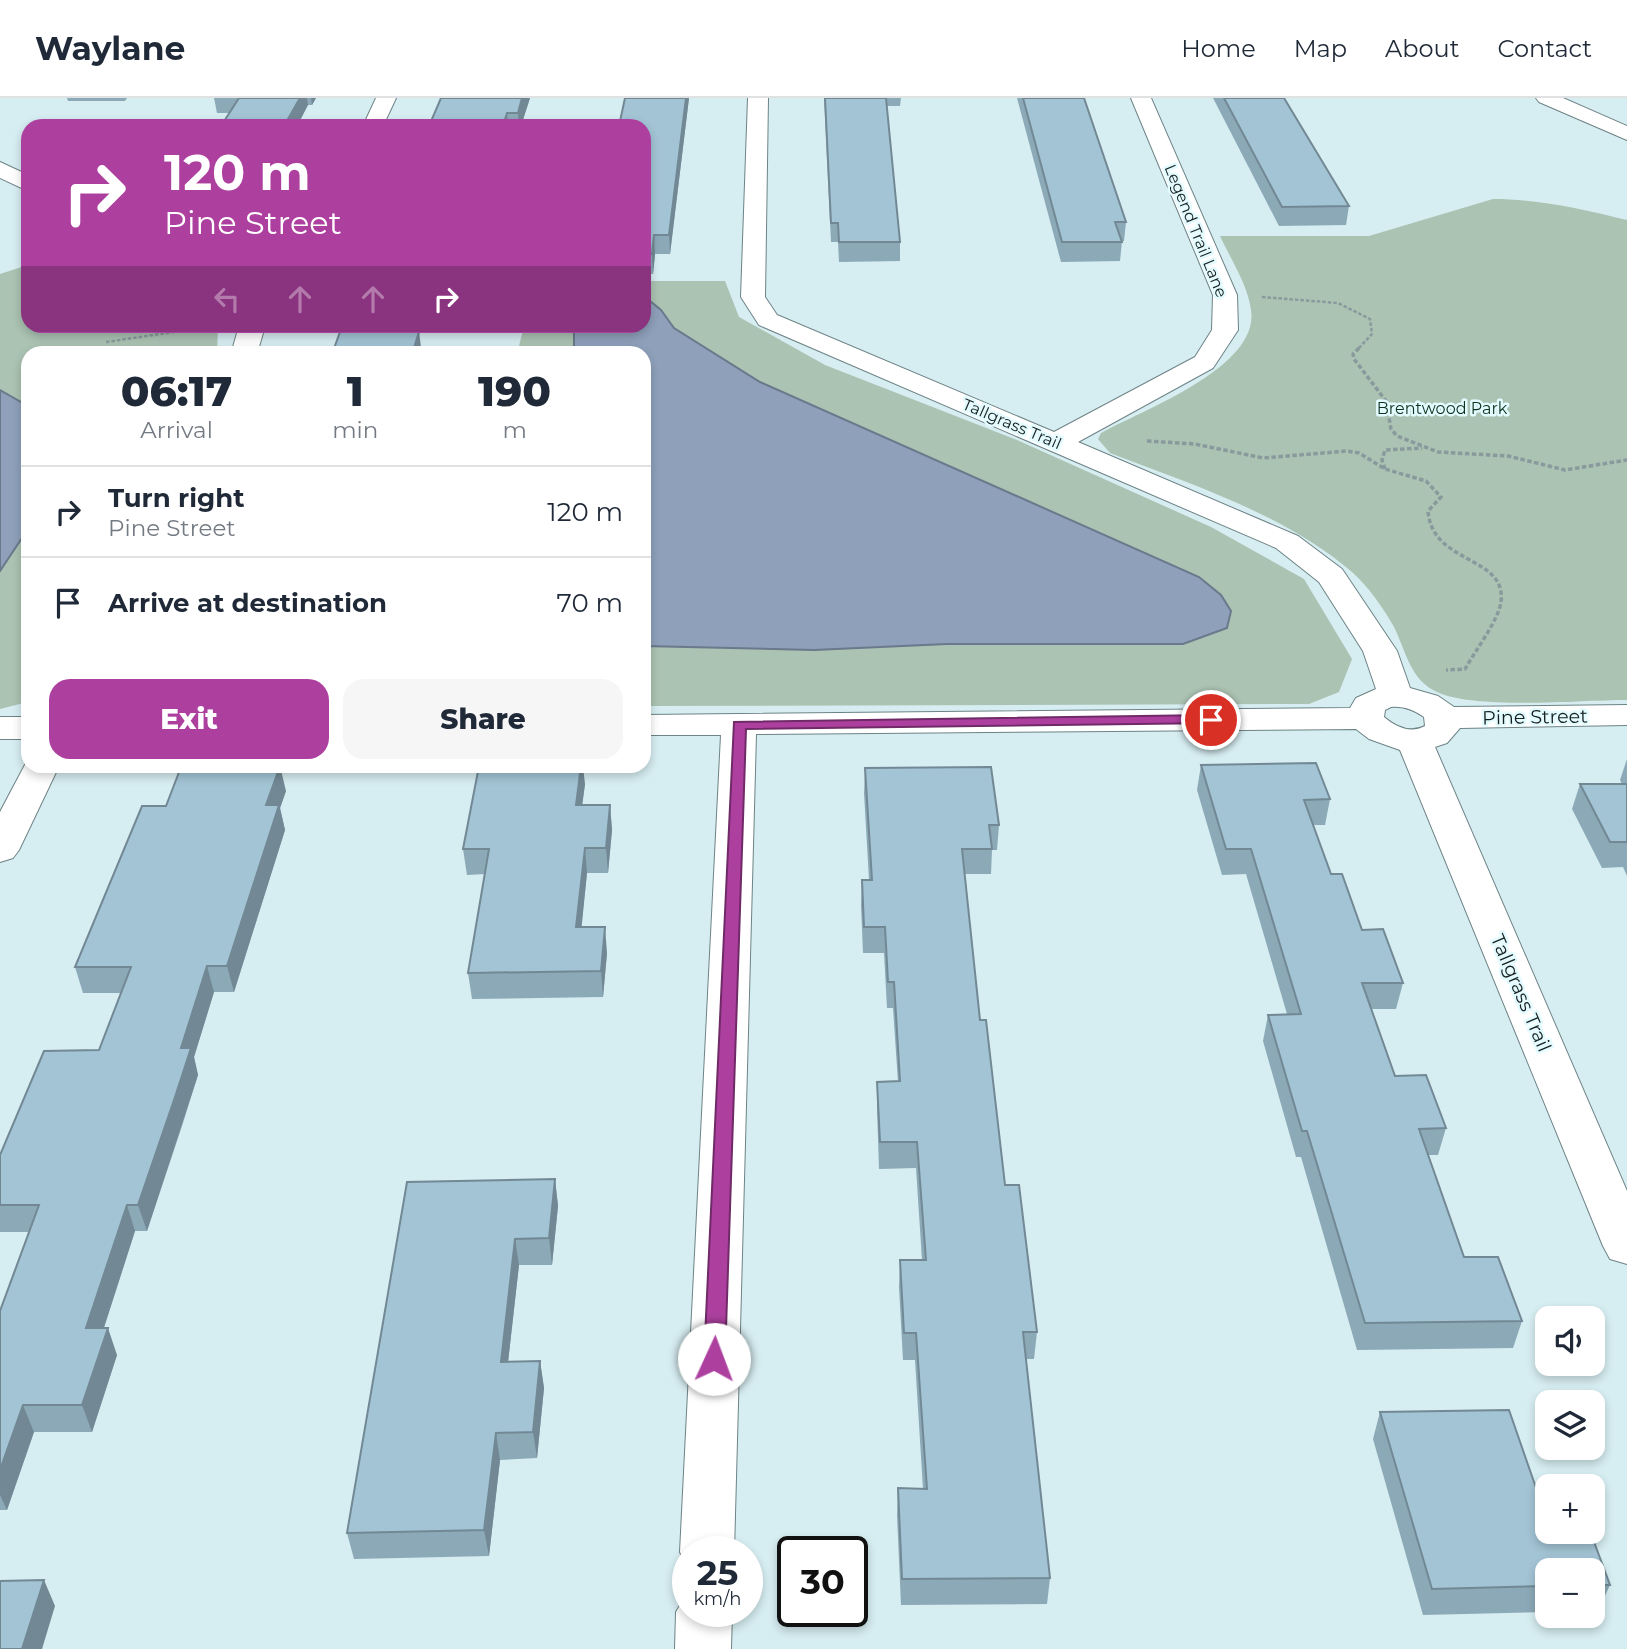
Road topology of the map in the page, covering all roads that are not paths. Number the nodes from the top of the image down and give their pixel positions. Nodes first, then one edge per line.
1 (386, 98) edge
2 (758, 98) edge
3 (1141, 98) edge
4 (1546, 98) edge
5 (376, 119) edge
6 (1627, 134) edge
7 (0, 169) edge
8 (21, 180) edge
9 (1055, 443) junction
10 (1396, 696) junction
11 (1627, 715) edge
12 (1366, 718) junction
13 (651, 725) edge
14 (739, 725) junction
15 (0, 727) edge
16 (21, 727) edge
17 (1428, 729) junction
18 (38, 773) edge
19 (0, 850) edge
20 (1627, 1246) edge
21 (708, 1536) edge
22 (704, 1627) edge
23 (703, 1649) edge

1 - 5 street
2 - 9 street, Tallgrass Trail
3 - 9 street, Legend Trail Lane
4 - 6 street
7 - 8 street
9 - 10 street, Tallgrass Trail
10 - 12 street
10 - 17 street
11 - 17 street, Pine Street
12 - 14 street
12 - 17 street, Pine Street
13 - 14 street
14 - 21 street
15 - 16 street
17 - 20 street, Tallgrass Trail
18 - 19 street
22 - 23 street

